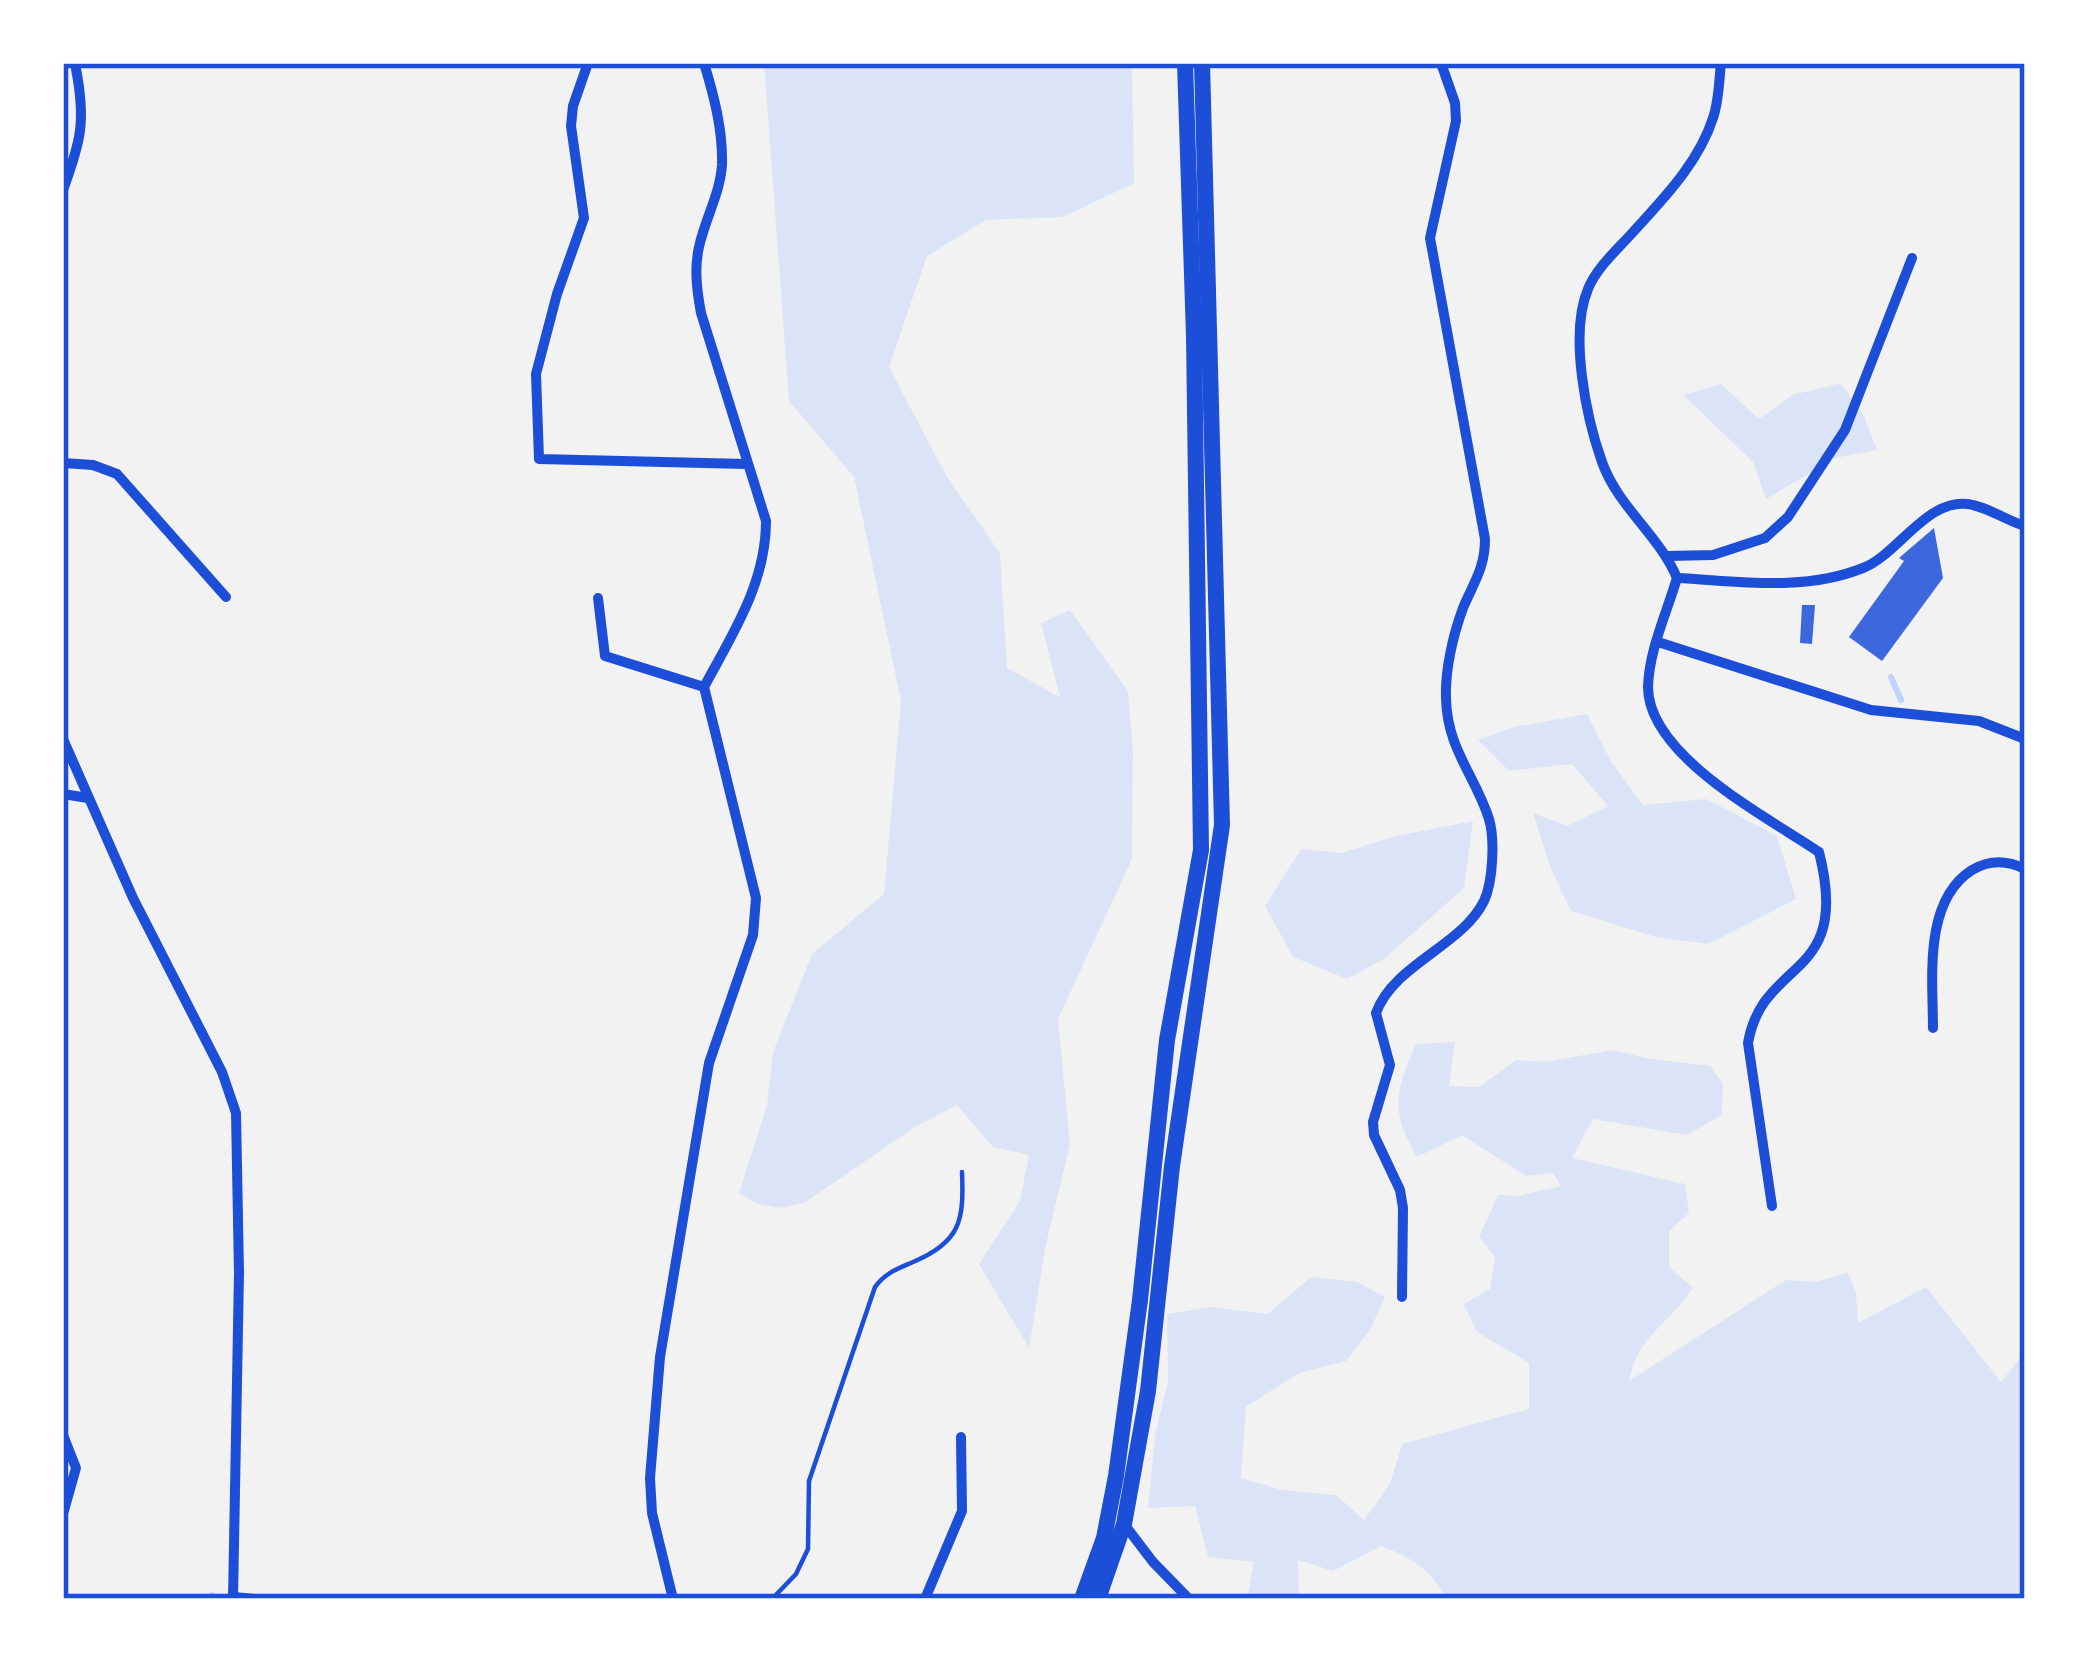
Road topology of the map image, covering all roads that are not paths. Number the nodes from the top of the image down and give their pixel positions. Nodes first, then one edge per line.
1 (588, 63) edge
2 (704, 63) edge
3 (1185, 63) edge
4 (1202, 63) edge
5 (1441, 63) edge
6 (1721, 63) edge
7 (76, 69) dead end
8 (63, 190) edge
9 (1912, 258) dead end
10 (63, 463) edge
11 (746, 464) junction
12 (2025, 526) edge
13 (1668, 556) junction
14 (1677, 578) junction
15 (226, 597) dead end
16 (598, 598) dead end
17 (1658, 642) junction
18 (704, 687) junction
19 (63, 739) edge
20 (2025, 739) edge
21 (63, 794) edge
22 (88, 798) junction
23 (2025, 869) edge
24 (1933, 1028) dead end
25 (962, 1172) dead end
26 (1772, 1206) dead end
27 (1402, 1297) dead end
28 (63, 1435) edge
29 (961, 1437) dead end
30 (63, 1514) edge
31 (1124, 1524) junction
32 (233, 1598) edge
33 (256, 1599) edge
34 (673, 1599) edge
35 (772, 1599) edge
36 (925, 1599) edge
37 (1082, 1599) edge
38 (1098, 1599) edge
39 (1189, 1599) edge

1 - 11 street
2 - 11 street
3 - 37 main road
4 - 31 main road
5 - 27 street
6 - 13 street
7 - 8 street
9 - 13 street
10 - 15 street
11 - 18 street
12 - 14 street
13 - 14 street
14 - 17 street
16 - 18 street
17 - 20 street
17 - 26 street
18 - 34 street
19 - 22 street
21 - 22 street
22 - 32 street
23 - 24 street
25 - 35 lane
28 - 30 street
29 - 36 street
31 - 38 main road
31 - 39 street
32 - 33 street

